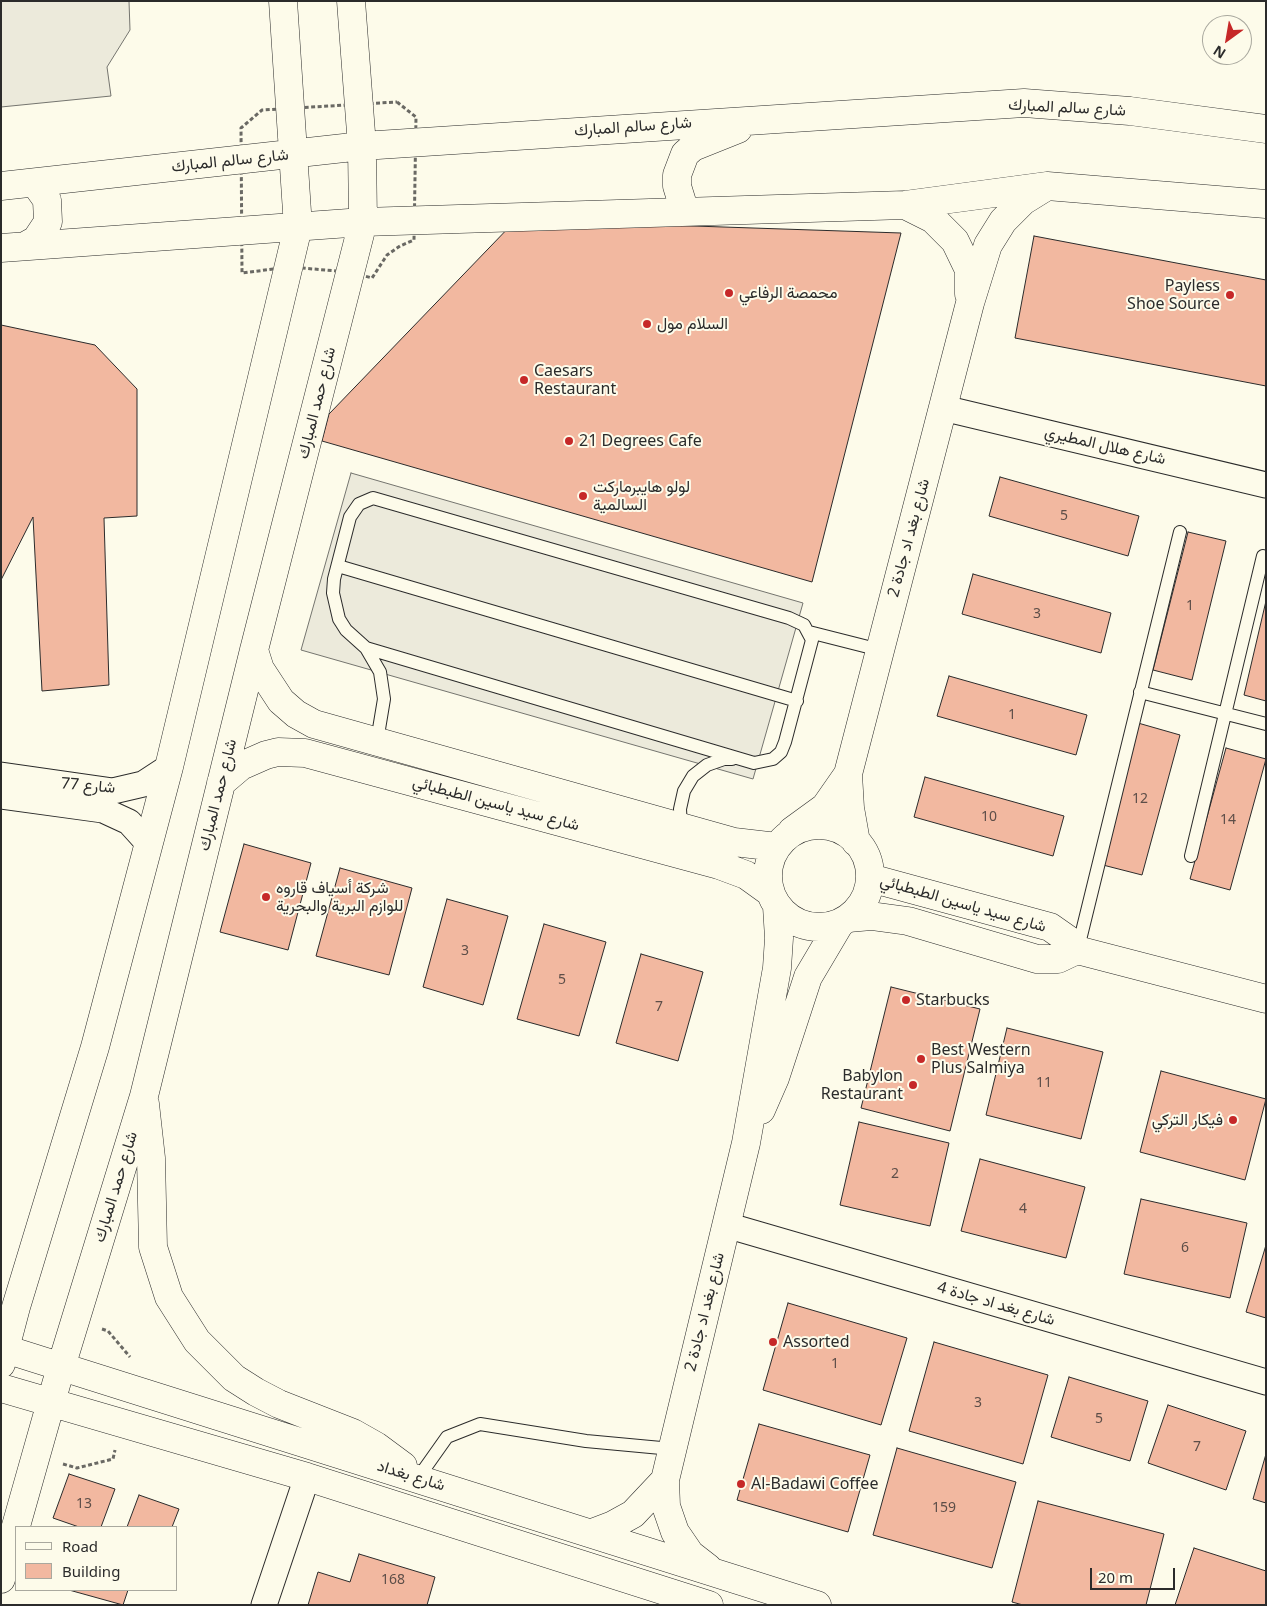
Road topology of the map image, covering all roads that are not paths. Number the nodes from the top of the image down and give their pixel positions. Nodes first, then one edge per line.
1 (283, 1) edge
2 (351, 1) edge
3 (770, 118) junction
4 (1266, 129) edge
5 (362, 146) junction
6 (294, 154) junction
7 (35, 182) junction
8 (1, 186) edge
9 (1048, 186) junction
10 (1266, 204) edge
11 (905, 205) junction
12 (684, 212) junction
13 (363, 222) junction
14 (298, 228) junction
15 (14, 246) edge
16 (970, 303) junction
17 (943, 408) junction
18 (1266, 485) edge
19 (1180, 532) dead end
20 (1263, 556) dead end
21 (338, 566) junction
22 (809, 632) junction
23 (366, 648) junction
24 (254, 650) junction
25 (880, 650) junction
26 (1140, 692) junction
27 (797, 701) junction
28 (1225, 713) junction
29 (1266, 724) edge
30 (377, 741) junction
31 (742, 760) junction
32 (169, 767) junction
33 (369, 770) junction
34 (848, 774) junction
35 (1, 775) edge
36 (221, 783) junction
37 (1, 796) edge
38 (681, 827) junction
39 (785, 839) junction
40 (856, 842) junction
41 (148, 843) junction
42 (1191, 856) dead end
43 (870, 878) junction
44 (774, 899) junction
45 (844, 921) junction
46 (1077, 950) junction
47 (1266, 999) edge
48 (144, 1096) junction
49 (746, 1143) junction
50 (726, 1225) junction
51 (3, 1356) edge
52 (61, 1367) junction
53 (1266, 1382) edge
54 (1, 1388) edge
55 (51, 1402) junction
56 (672, 1448) junction
57 (307, 1477) junction
58 (418, 1478) junction
59 (665, 1480) junction
60 (16, 1526) edge
61 (15, 1529) edge
62 (592, 1533) junction
63 (711, 1570) junction
64 (1, 1578) edge
65 (264, 1605) edge
66 (709, 1605) edge
67 (817, 1605) edge

1 - 6 street
2 - 5 street, شارع حمد المبارك
3 - 4 street, شارع سالم المبارك
3 - 5 street, شارع سالم المبارك
3 - 12 street
5 - 6 street, شارع سالم المبارك
5 - 13 street, شارع حمد المبارك
6 - 7 street, شارع سالم المبارك
6 - 14 street
7 - 8 street, شارع سالم المبارك
7 - 15 street
9 - 10 street
9 - 11 street
9 - 16 street, شارع بغد اد جادة 2
11 - 12 street
11 - 16 street, شارع بغد اد جادة 2
12 - 13 street
13 - 14 street
13 - 24 street, شارع حمد المبارك
14 - 15 street
14 - 32 street
16 - 17 street, شارع بغد اد جادة 2
17 - 18 street, شارع هلال المطيري
17 - 25 street, شارع بغد اد جادة 2
19 - 26 lane
20 - 28 lane
21 - 22 lane
21 - 23 lane
21 - 27 lane
22 - 25 lane
22 - 27 lane
23 - 30 lane
23 - 31 lane
24 - 30 street, شارع سيد ياسين الطبطبائي
24 - 36 street, شارع حمد المبارك
25 - 34 street, شارع بغد اد جادة 2
26 - 28 lane
26 - 46 lane
27 - 31 lane
28 - 29 lane
28 - 42 lane
30 - 33 street
30 - 38 street, شارع سيد ياسين الطبطبائي
31 - 38 lane
32 - 35 street, شارع 77
32 - 41 street
33 - 36 street, شارع سيد ياسين الطبطبائي
33 - 44 street, شارع سيد ياسين الطبطبائي
34 - 39 street, شارع بغد اد جادة 2
34 - 40 street, شارع بغد اد جادة 2
36 - 48 street, شارع حمد المبارك
37 - 41 street, شارع 77
38 - 39 street, شارع سيد ياسين الطبطبائي
39 - 40 street
39 - 44 street
40 - 43 street
41 - 51 street
43 - 45 street
43 - 46 street, شارع سيد ياسين الطبطبائي
44 - 45 street
44 - 49 street, شارع بغد اد جادة 2
45 - 46 street, شارع سيد ياسين الطبطبائي
45 - 49 street, شارع بغد اد جادة 2
46 - 47 street, شارع سيد ياسين الطبطبائي
48 - 52 street, شارع حمد المبارك
48 - 58 street
49 - 50 street, شارع بغد اد جادة 2
50 - 53 street, شارع بغد اد جادة 4
50 - 56 street, شارع بغد اد جادة 2
51 - 52 street, شارع بغداد
52 - 55 street, شارع حمد المبارك
52 - 58 street, شارع بغداد
54 - 55 street, شارع بغداد
55 - 57 street, شارع بغداد
55 - 60 street, شارع حمد المبارك
56 - 58 lane
56 - 59 street, شارع بغد اد جادة 2
57 - 65 street
57 - 66 street, شارع بغداد
58 - 62 street, شارع بغداد
59 - 62 street
59 - 63 street, شارع بغد اد جادة 2
61 - 64 street, شارع حمد المبارك
62 - 63 street, شارع بغداد
63 - 67 street, شارع بغداد

